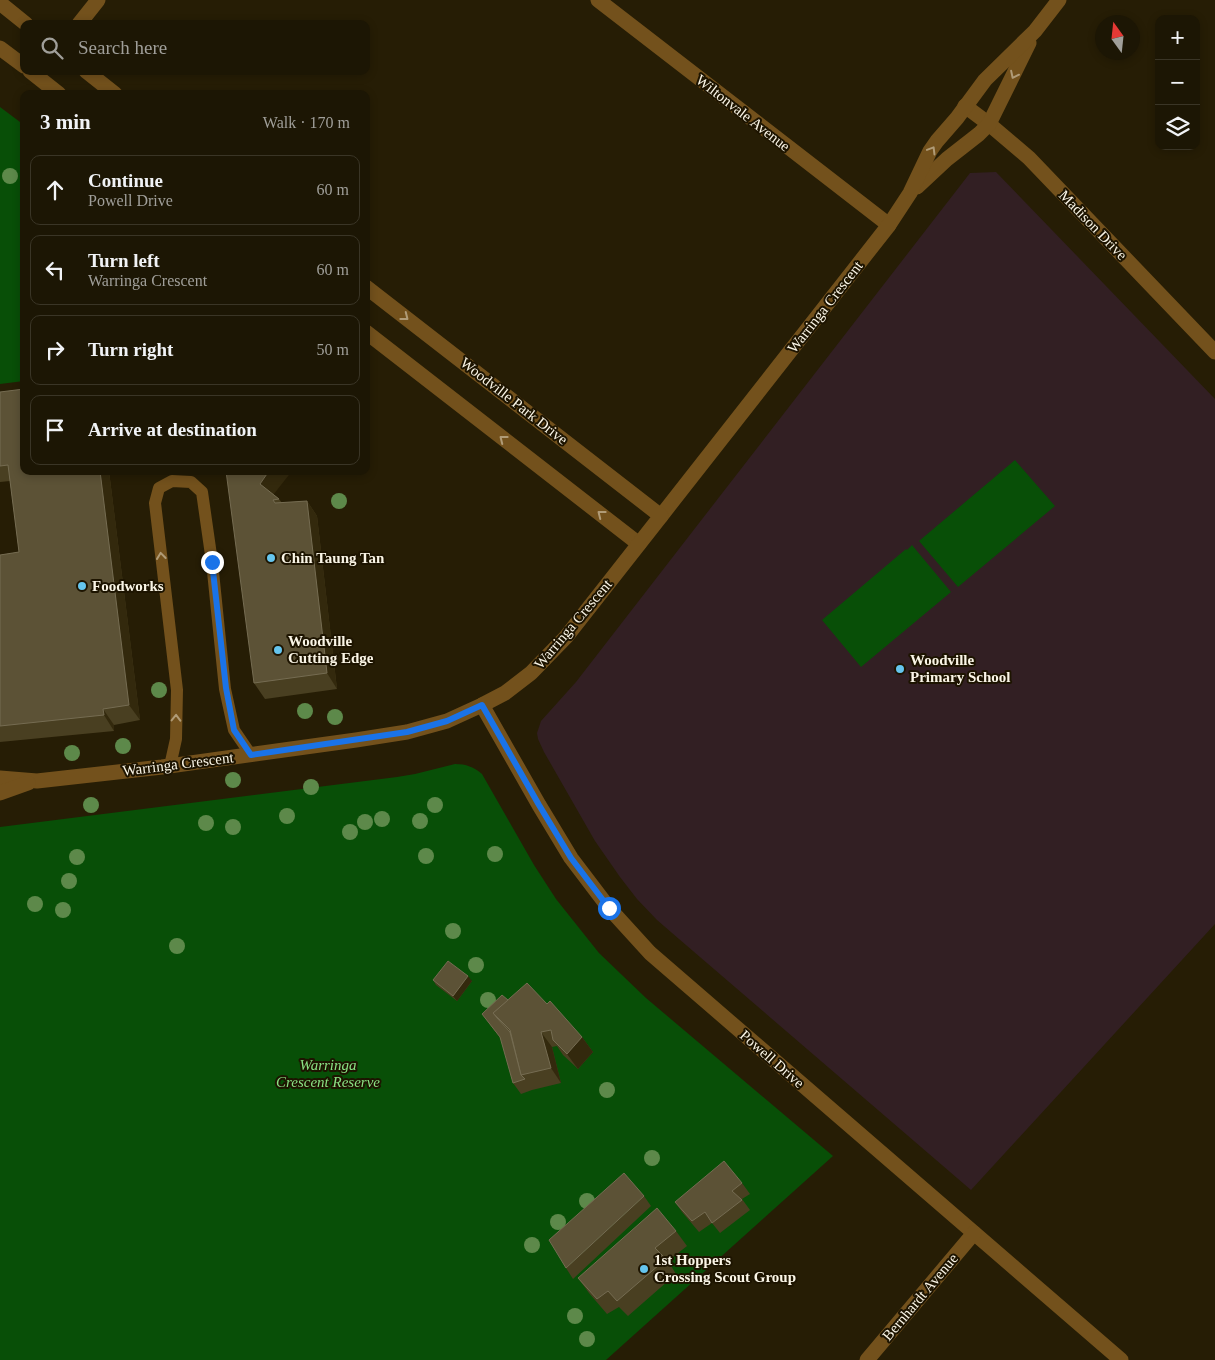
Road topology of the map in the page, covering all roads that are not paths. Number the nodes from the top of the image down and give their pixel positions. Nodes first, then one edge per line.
1 (98, 0) edge
2 (598, 0) edge
3 (1059, 0) edge
4 (0, 3) edge
5 (21, 20) edge
6 (82, 20) edge
7 (1035, 31) junction
8 (0, 48) edge
9 (20, 63) edge
10 (39, 75) edge
11 (91, 75) edge
12 (55, 90) edge
13 (110, 90) edge
14 (965, 106) junction
15 (989, 124) junction
16 (910, 193) junction
17 (889, 225) junction
18 (370, 290) edge
19 (370, 335) edge
20 (1215, 352) edge
21 (661, 516) junction
22 (639, 544) junction
23 (482, 705) junction
24 (251, 755) junction
25 (170, 766) junction
26 (0, 778) edge
27 (37, 781) junction
28 (0, 793) edge
29 (974, 1234) junction
30 (867, 1360) edge
31 (1122, 1360) edge

1 - 6 street
2 - 17 street, Wiltonvale Avenue
3 - 7 street, Warringa Crescent
4 - 5 street
7 - 14 street, Warringa Crescent
7 -> 15 street, Warringa Crescent
8 - 9 street
10 - 12 street
11 - 13 street
14 - 15 street, Madison Drive
16 -> 14 street, Warringa Crescent
15 - 16 street, Warringa Crescent
15 - 20 street, Madison Drive
16 - 17 street, Warringa Crescent
17 - 21 street, Warringa Crescent
18 -> 21 street, Woodville Park Drive
22 -> 19 street
21 - 22 street, Warringa Crescent
22 - 23 street, Warringa Crescent
23 - 24 street, Warringa Crescent
23 - 29 street, Powell Drive
24 - 25 street, Warringa Crescent
25 -> 24 lane
25 - 27 street, Warringa Crescent
26 - 27 street, Warringa Crescent
27 - 28 street, Warringa Crescent
29 - 30 street, Bernhardt Avenue
29 - 31 street, Powell Drive

